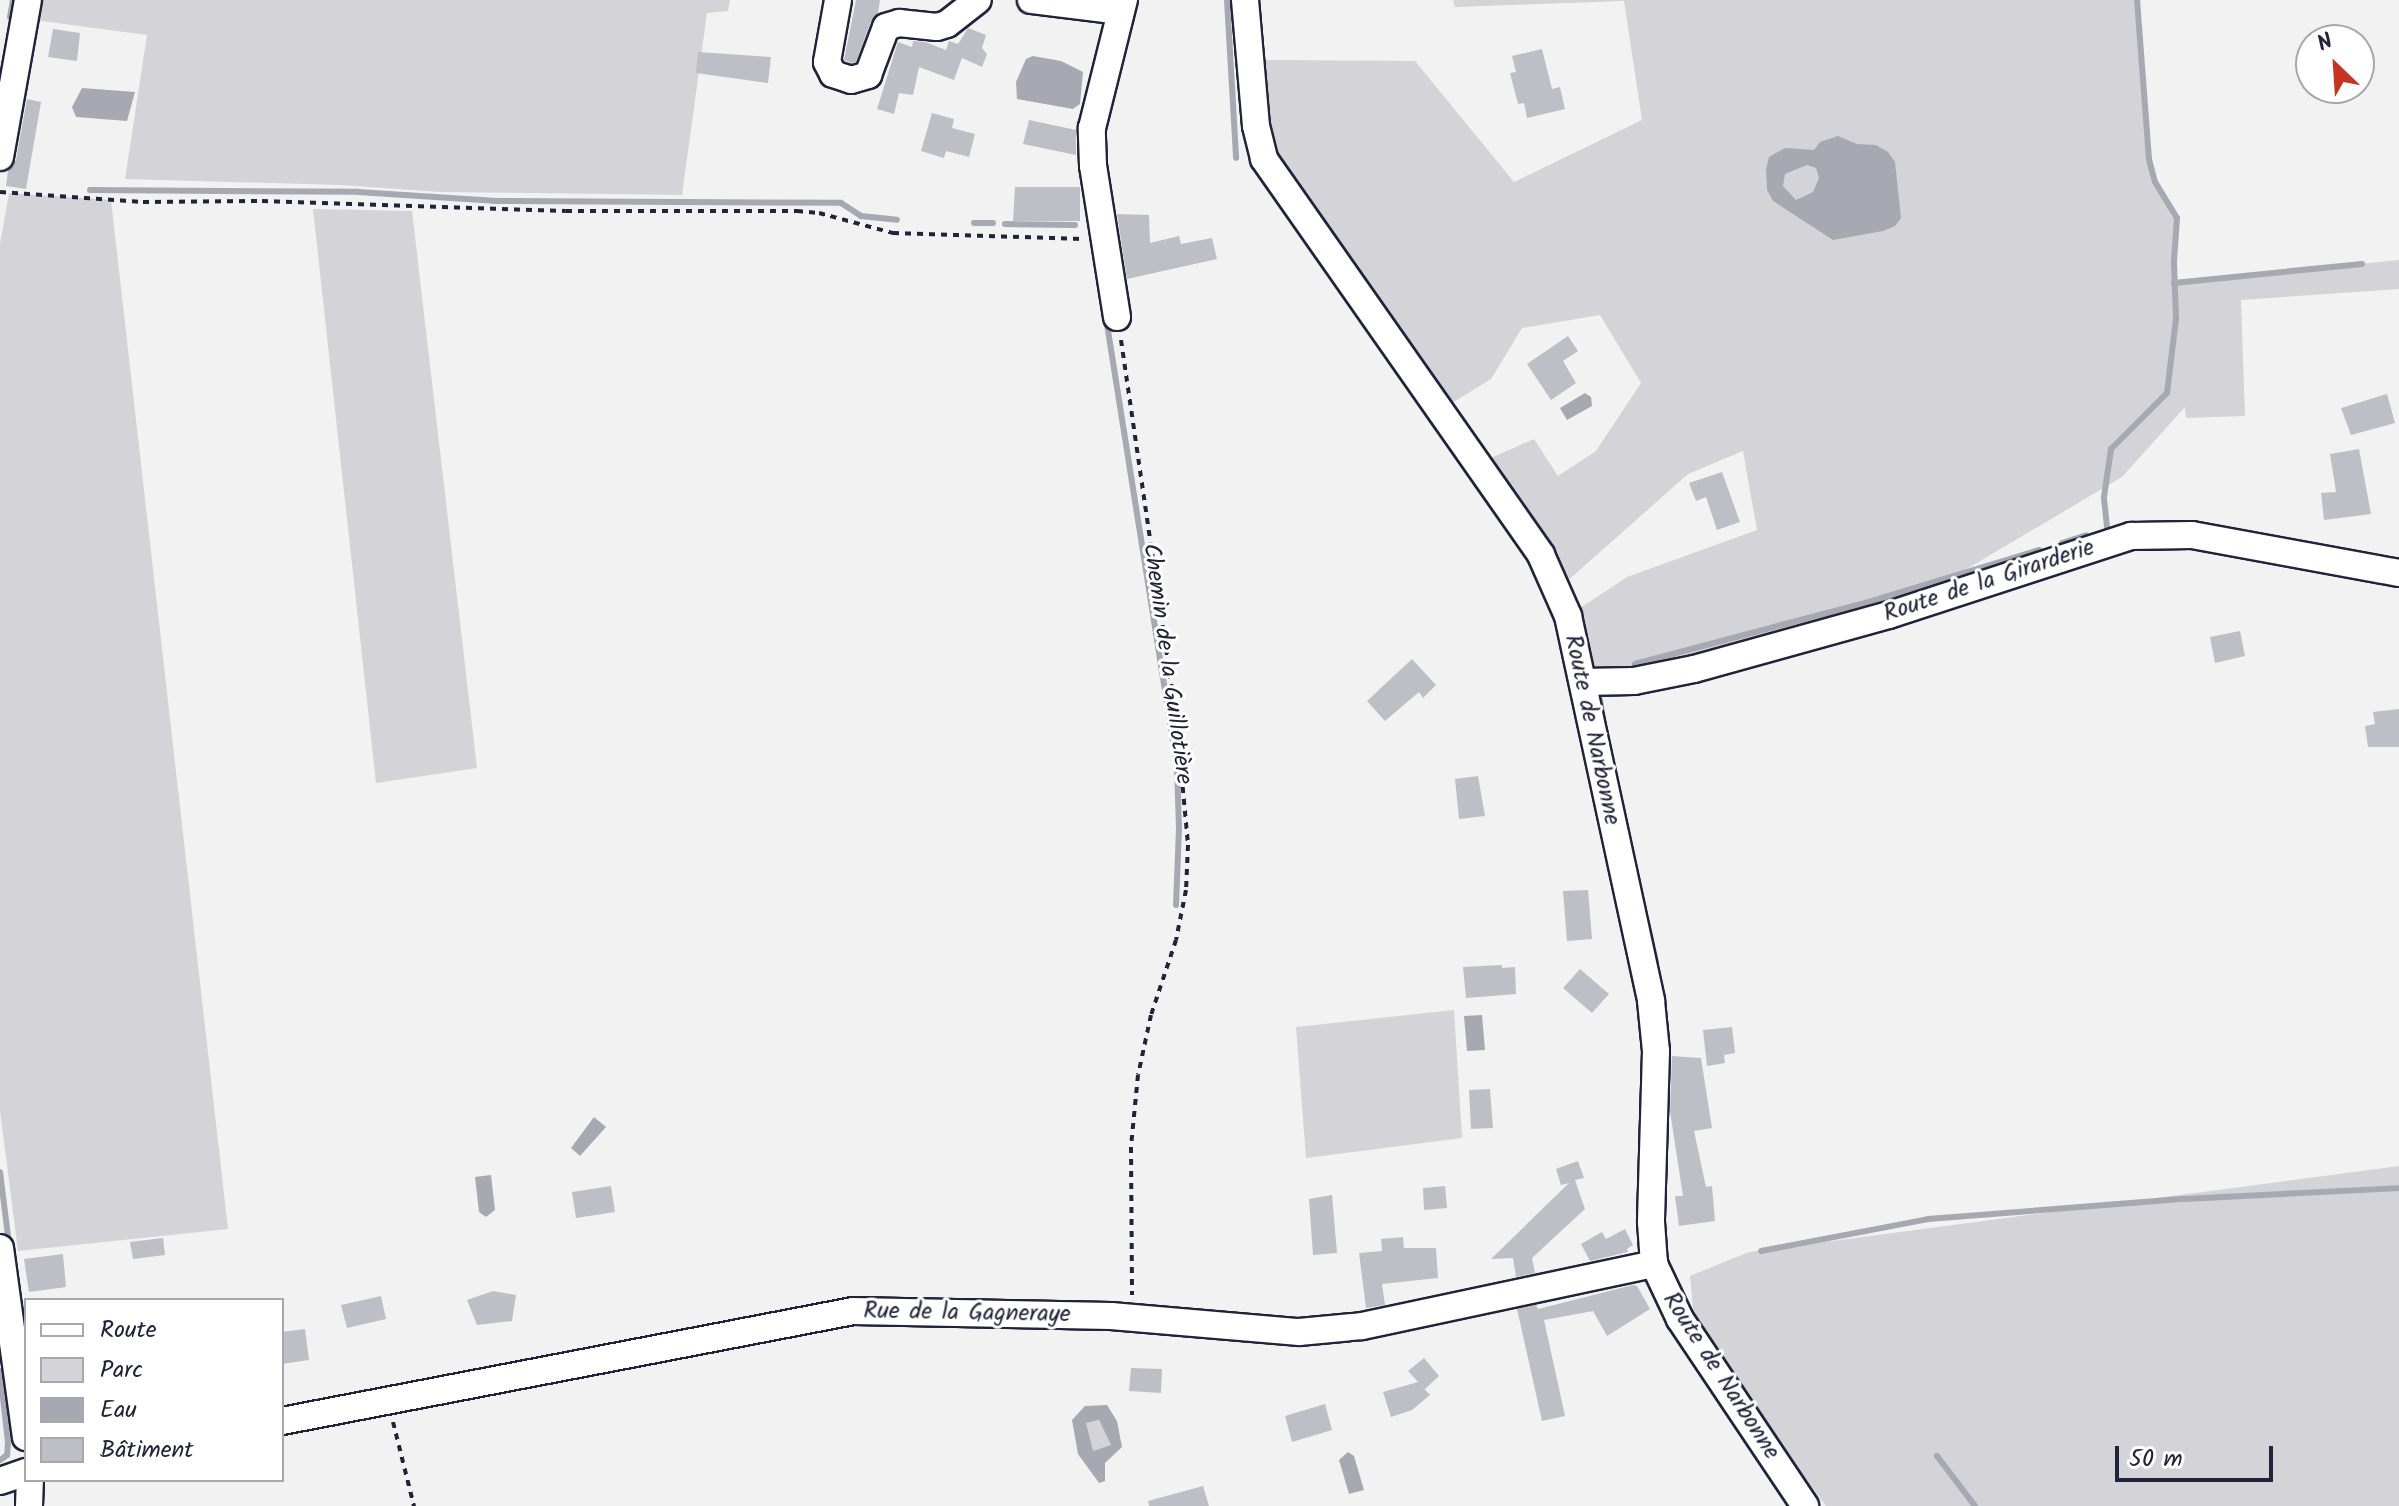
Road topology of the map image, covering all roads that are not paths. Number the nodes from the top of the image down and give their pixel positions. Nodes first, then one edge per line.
1 (28, 0) edge
2 (838, 0) edge
3 (978, 0) edge
4 (1031, 0) edge
5 (1245, 0) edge
6 (1122, 5) edge
7 (0, 157) edge
8 (1117, 317) road end
9 (2399, 573) edge
10 (1583, 682) junction
11 (0, 1248) edge
12 (1654, 1264) junction
13 (284, 1421) edge
14 (24, 1422) edge
15 (24, 1473) edge
16 (0, 1481) edge
17 (30, 1482) edge
18 (29, 1506) edge
19 (1805, 1506) edge

1 - 7 street
2 - 3 street
4 - 6 street
5 - 10 street, Route de Narbonne
6 - 8 street
9 - 10 street, Route de la Girarderie
10 - 12 street, Route de Narbonne
11 - 14 street
12 - 13 street, Rue de la Gagneraye
12 - 19 street, Route de Narbonne
15 - 16 street
17 - 18 street

